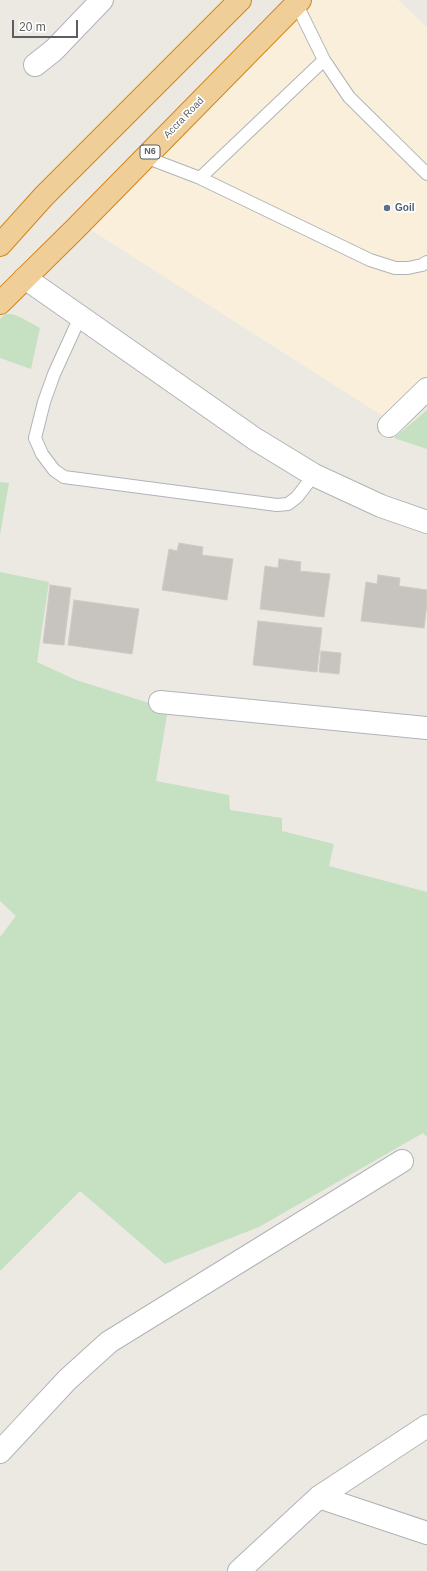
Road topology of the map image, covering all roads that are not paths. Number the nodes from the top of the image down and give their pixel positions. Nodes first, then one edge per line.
1 (102, 0) edge
2 (240, 0) edge
3 (298, 2) edge
4 (324, 60) junction
5 (34, 65) dead end
6 (145, 157) junction
7 (427, 174) edge
8 (200, 178) junction
9 (0, 244) edge
10 (427, 262) edge
11 (25, 278) junction
12 (0, 303) edge
13 (80, 317) junction
14 (427, 389) edge
15 (389, 426) dead end
16 (314, 475) junction
17 (427, 522) edge
18 (160, 702) dead end
19 (427, 728) edge
20 (402, 1161) dead end
21 (427, 1426) edge
22 (0, 1452) edge
23 (318, 1497) junction
24 (427, 1533) edge
25 (239, 1571) edge

1 - 5 street
2 - 9 highway
3 - 4 lane
3 - 6 highway, Accra Road / N6
4 - 7 lane
4 - 8 lane
6 - 8 lane
6 - 11 highway, Accra Road / N6
8 - 10 lane
11 - 12 highway, Accra Road / N6
11 - 13 street
13 - 16 street
13 - 16 lane
14 - 15 street
16 - 17 street
18 - 19 street
20 - 22 street
21 - 23 street
23 - 24 street
23 - 25 street

